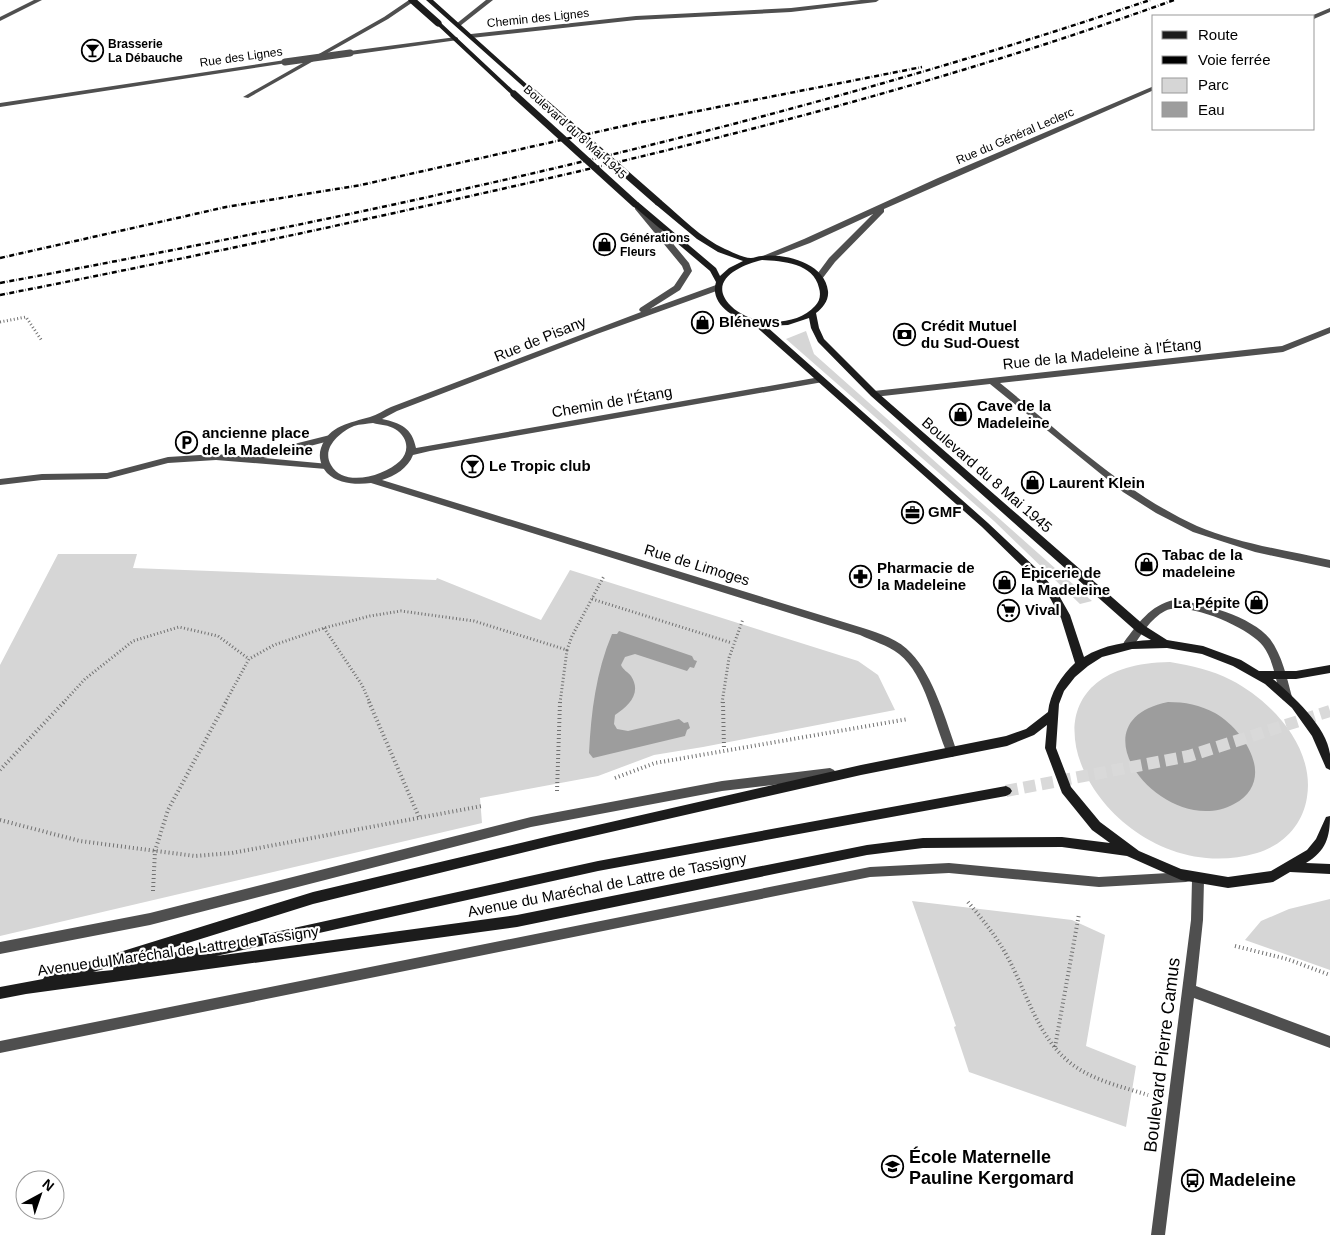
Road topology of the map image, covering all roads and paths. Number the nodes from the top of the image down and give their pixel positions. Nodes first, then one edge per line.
1 (39, 0) edge
2 (412, 0) edge
3 (430, 0) edge
4 (490, 0) edge
5 (876, 0) edge
6 (1330, 10) edge
7 (1315, 17) edge
8 (0, 19) edge
9 (458, 25) junction
10 (471, 36) junction
11 (456, 39) junction
12 (1152, 89) edge
13 (246, 97) dead end
14 (0, 105) edge
15 (635, 204) junction
16 (885, 205) junction
17 (762, 258) junction
18 (748, 260) junction
19 (819, 277) junction
20 (719, 285) junction
21 (812, 313) junction
22 (628, 320) junction
23 (755, 321) junction
24 (0, 322) edge
25 (1330, 330) edge
26 (42, 341) dead end
27 (820, 380) junction
28 (990, 380) junction
29 (874, 394) junction
30 (373, 420) junction
31 (330, 438) junction
32 (410, 453) junction
33 (246, 459) junction
34 (326, 466) junction
35 (372, 480) junction
36 (0, 482) edge
37 (617, 556) junction
38 (1330, 564) edge
39 (753, 598) junction
40 (592, 599) junction
41 (324, 628) junction
42 (1141, 629) junction
43 (1163, 642) junction
44 (732, 644) junction
45 (1128, 645) junction
46 (567, 650) junction
47 (249, 659) junction
48 (1081, 665) junction
49 (1330, 669) edge
50 (1258, 675) junction
51 (1281, 675) junction
52 (1287, 697) junction
53 (1050, 716) junction
54 (908, 719) dead end
55 (724, 750) junction
56 (952, 752) junction
57 (1330, 765) edge
58 (0, 770) edge
59 (861, 770) junction
60 (612, 780) dead end
61 (566, 791) dead end
62 (1006, 791) tunnel mouth
63 (557, 793) junction
64 (548, 794) dead end
65 (483, 806) dead end
66 (419, 817) junction
67 (0, 820) edge
68 (1330, 821) edge
69 (155, 851) junction
70 (1126, 851) junction
71 (1293, 868) junction
72 (1330, 869) edge
73 (1192, 879) junction
74 (968, 902) dead end
75 (1079, 914) dead end
76 (150, 919) junction
77 (1235, 946) dead end
78 (0, 948) edge
79 (1330, 975) edge
80 (22, 988) junction
81 (1189, 990) junction
82 (0, 993) edge
83 (1330, 1042) edge
84 (0, 1047) edge
85 (1055, 1048) junction
86 (1174, 1105) junction
87 (1158, 1235) edge

1 - 8 street
2 - 11 main road, Boulevard du 8 Mai 1945, bridge
2 - 13 street
3 - 9 main road, Boulevard du 8 Mai 1945
4 - 9 street
5 - 10 street, Chemin des Lignes
6 - 7 street
9 - 10 main road, Boulevard du 8 Mai 1945
10 - 18 main road, Boulevard du 8 Mai 1945, bridge
11 - 14 street, Rue des Lignes, bridge
11 - 15 main road, Boulevard du 8 Mai 1945, bridge
12 - 16 street, Rue du Général Leclerc
15 - 20 main road, Boulevard du 8 Mai 1945
15 - 22 street
16 - 17 street
16 - 19 street
17 - 18 main road
17 - 19 main road
18 - 20 main road
19 - 21 main road
20 - 22 street, Rue de Pisany
20 - 23 main road
21 - 23 main road
21 - 29 main road, Boulevard du 8 Mai 1945
22 - 30 street, Rue de Pisany
23 - 27 main road
24 - 26 path
25 - 28 street, Rue de la Madeleine à l'Étang
27 - 32 street, Chemin de l'Étang
27 - 48 main road
28 - 29 street, Rue de la Madeleine à l'Étang
28 - 38 street
29 - 42 main road, Boulevard du 8 Mai 1945
30 - 31 street
30 - 32 street
31 - 33 street
31 - 34 street
32 - 35 street
33 - 34 street
33 - 36 street
34 - 35 street
35 - 37 street, Rue de Limoges
37 - 39 street, Rue de Limoges
37 - 40 path
39 - 44 path
39 - 56 street, Rue de Limoges
40 - 44 path
40 - 46 path
41 - 46 path
41 - 47 path
41 - 66 path
42 - 43 main road, Boulevard du 8 Mai 1945
42 - 45 street
42 - 51 street
43 - 45 main road
43 - 50 main road
44 - 55 path
45 - 48 main road
46 - 63 path
47 - 58 path
47 - 69 path
48 - 53 main road
49 - 51 main road
50 - 51 main road
50 - 52 main road
51 - 52 street
52 - 57 main road
53 - 56 main road, Avenue du Maréchal de Lattre de Tassigny
53 - 70 main road
54 - 55 path
55 - 60 path
56 - 59 main road, Avenue du Maréchal de Lattre de Tassigny
59 - 76 street
59 - 80 main road, Avenue du Maréchal de Lattre de Tassigny
61 - 63 path
62 - 80 main road
63 - 64 path
65 - 66 path
66 - 69 path
67 - 69 path
68 - 71 main road
69 - 76 path
70 - 73 main road
70 - 80 main road, Avenue du Maréchal de Lattre de Tassigny
71 - 72 main road
71 - 73 main road
73 - 81 street, Boulevard Pierre Camus
73 - 84 street
74 - 85 path
75 - 85 path
76 - 78 street
77 - 79 path
80 - 82 main road
81 - 83 street
81 - 86 street, Boulevard Pierre Camus
85 - 86 path
86 - 87 street, Boulevard Pierre Camus

